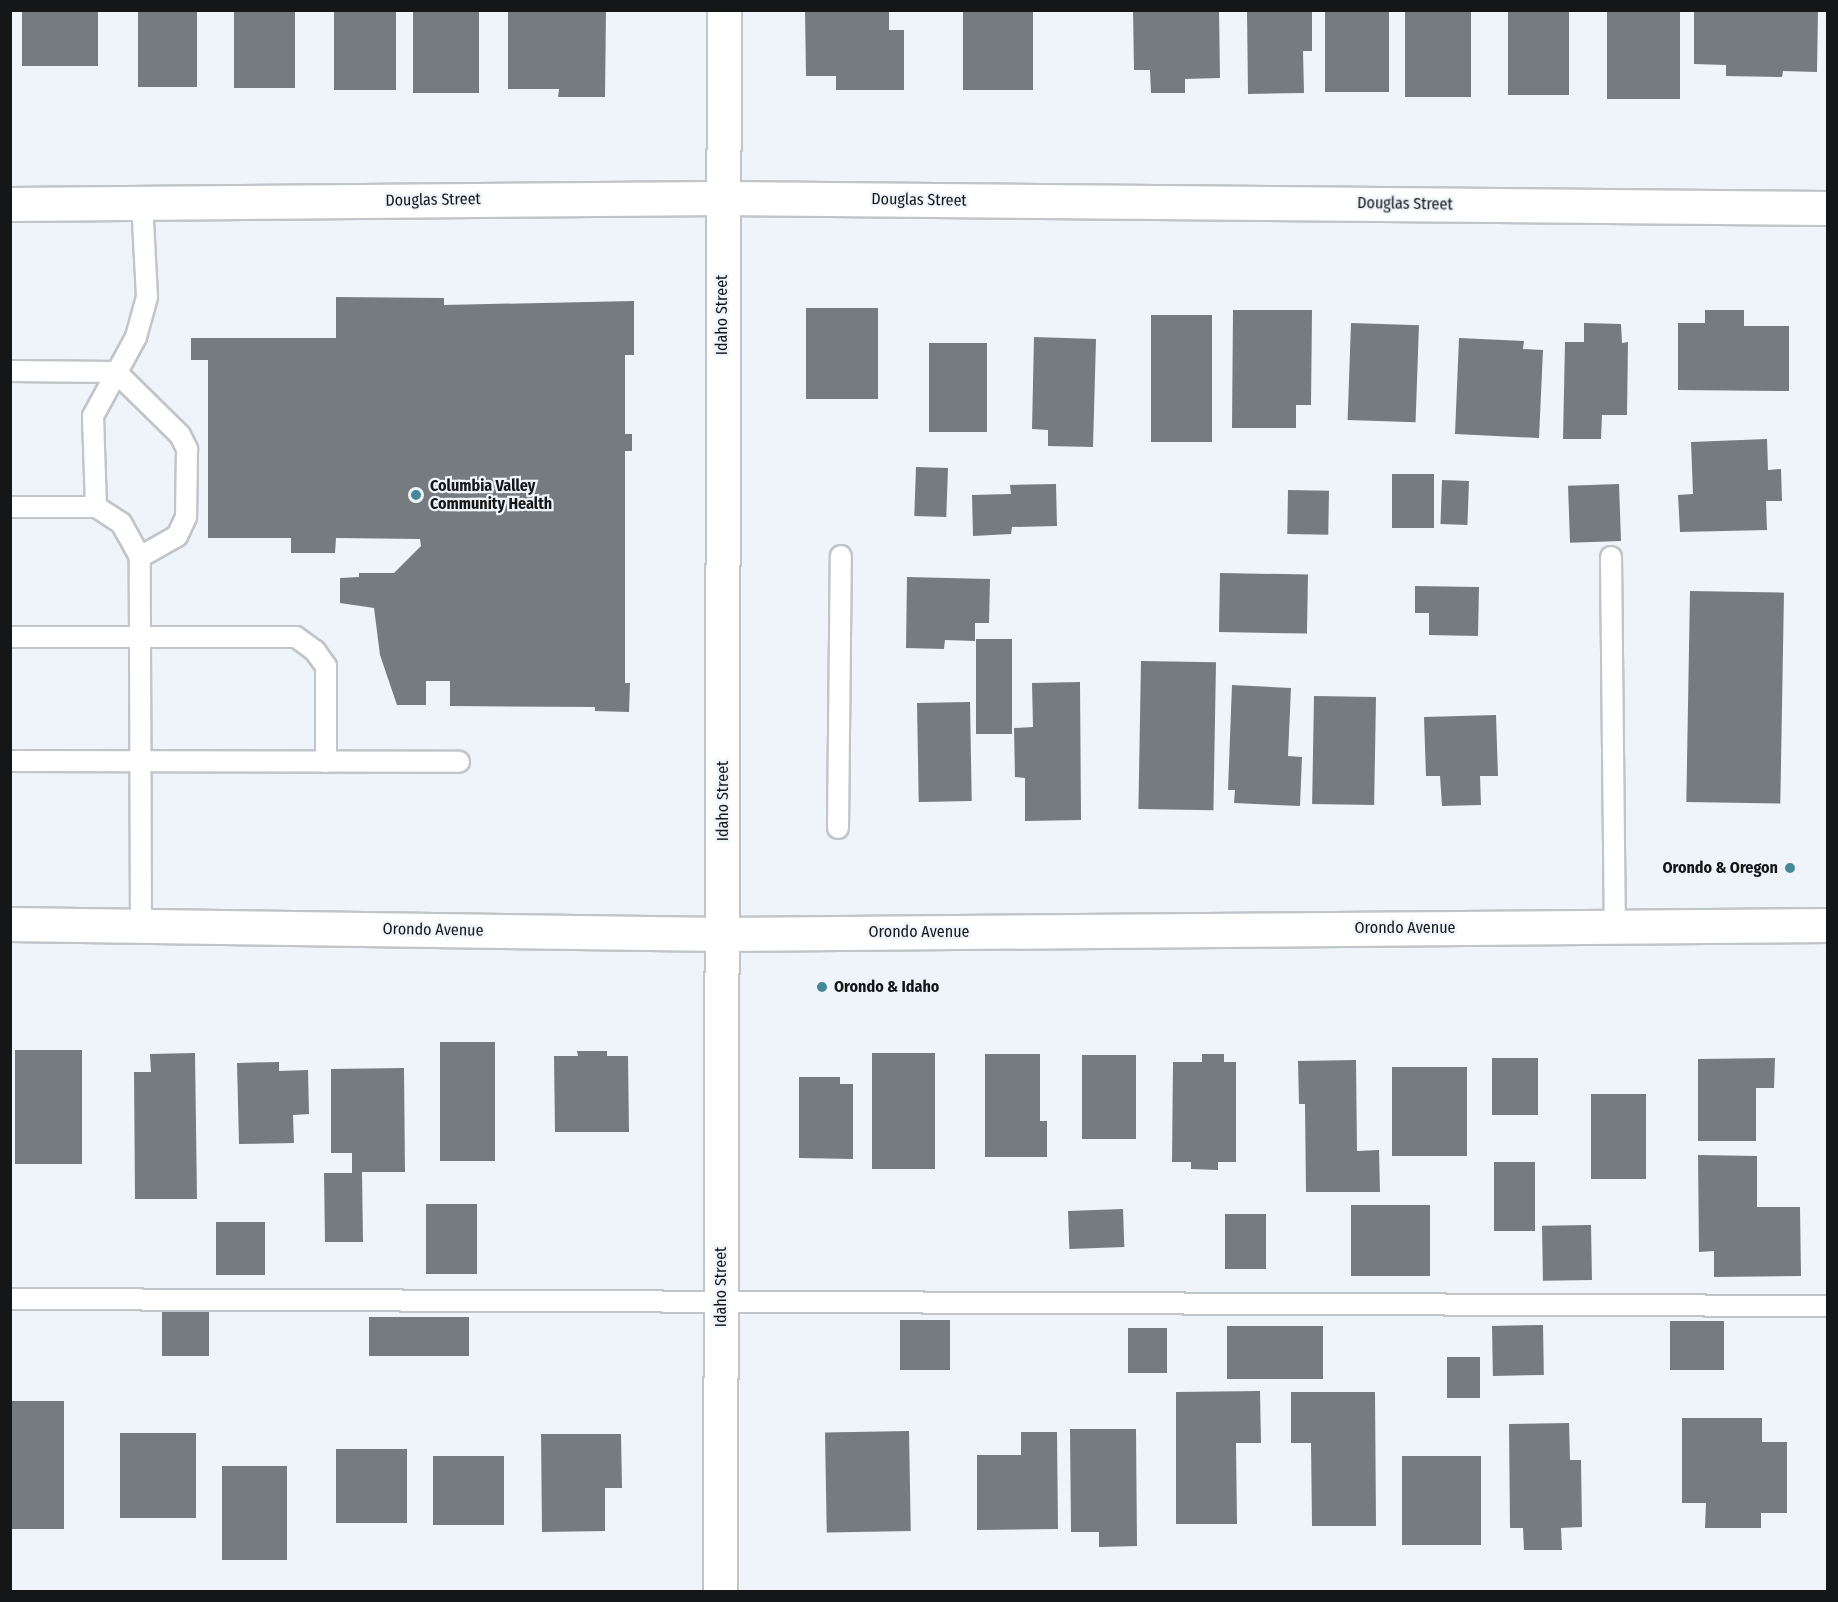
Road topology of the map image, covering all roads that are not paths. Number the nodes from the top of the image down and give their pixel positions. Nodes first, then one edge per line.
1 (724, 10) edge
2 (722, 198) junction
3 (142, 203) junction
4 (10, 204) edge
5 (1827, 208) edge
6 (10, 371) edge
7 (116, 372) junction
8 (10, 507) edge
9 (96, 507) junction
10 (841, 556) dead end
11 (140, 557) junction
12 (1611, 557) dead end
13 (10, 637) edge
14 (140, 637) junction
15 (10, 761) edge
16 (141, 762) junction
17 (326, 762) junction
18 (459, 762) dead end
19 (838, 828) dead end
20 (10, 924) edge
21 (1827, 925) edge
22 (141, 926) junction
23 (1615, 927) junction
24 (723, 934) junction
25 (10, 1299) edge
26 (721, 1301) junction
27 (1827, 1306) edge
28 (720, 1592) edge

1 - 2 street, Idaho Street
2 - 3 street, Douglas Street
2 - 5 street, Douglas Street
2 - 24 street, Idaho Street
3 - 4 street, Douglas Street
3 - 7 lane
6 - 7 lane
7 - 9 lane
7 - 11 lane
8 - 9 lane
9 - 11 lane
10 - 19 lane
11 - 14 lane
12 - 23 lane
13 - 14 lane
14 - 16 lane
14 - 17 lane
15 - 16 lane
16 - 17 lane
16 - 22 lane
17 - 18 lane
20 - 22 street, Orondo Avenue
21 - 23 street, Orondo Avenue
22 - 24 street, Orondo Avenue
23 - 24 street, Orondo Avenue
24 - 26 street, Idaho Street
25 - 26 lane
26 - 27 lane
26 - 28 street, Idaho Street

